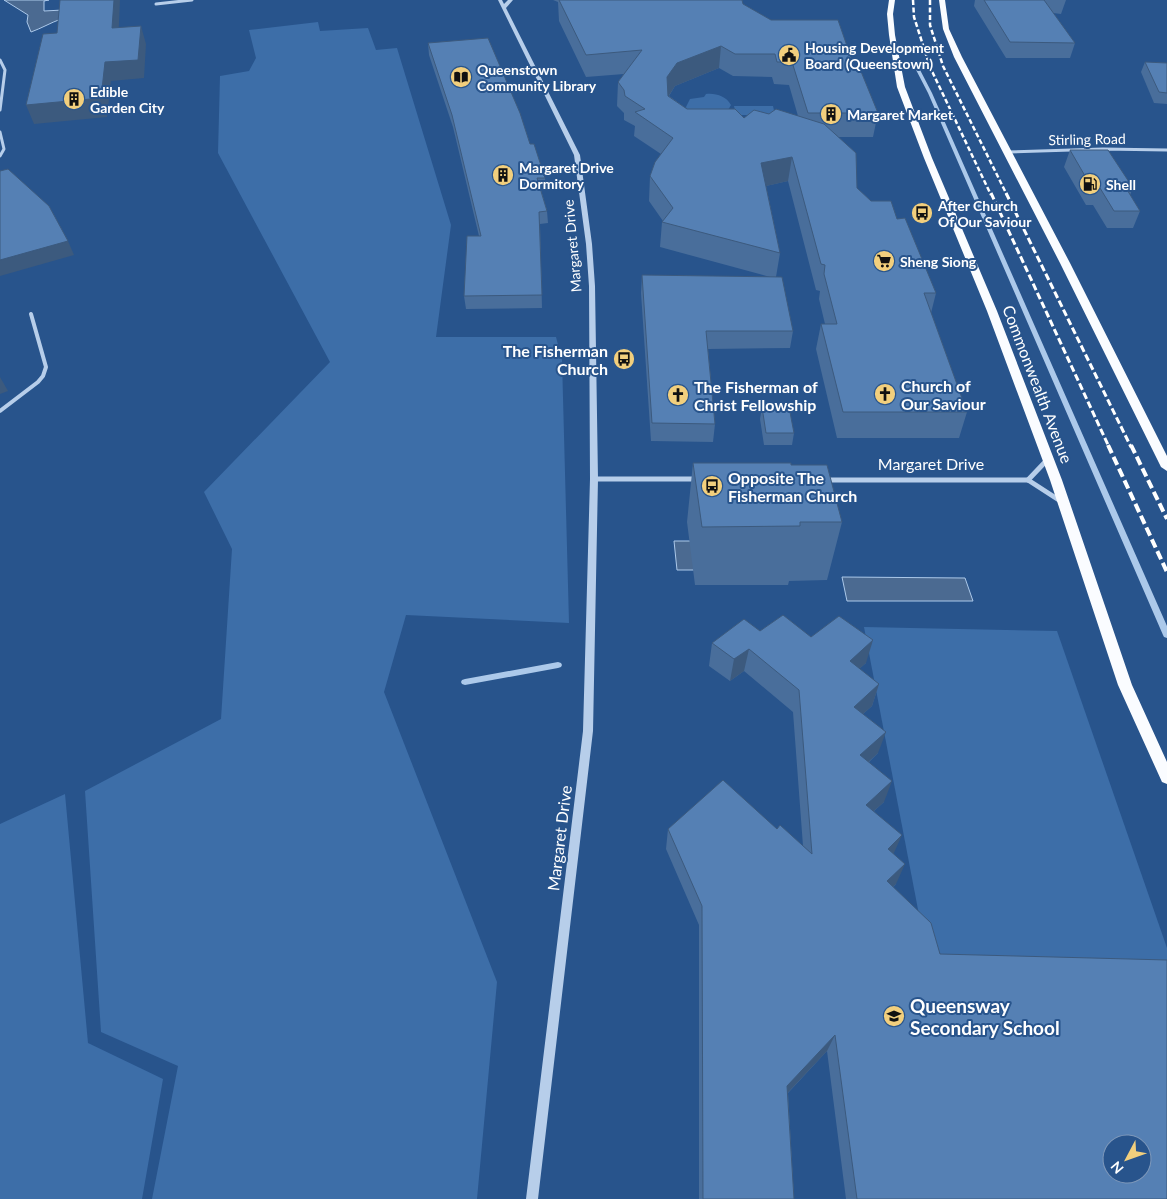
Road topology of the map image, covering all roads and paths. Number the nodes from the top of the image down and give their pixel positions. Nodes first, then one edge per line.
1 (192, 0) edge
2 (500, 0) edge
3 (511, 0) edge
4 (892, 0) edge
5 (942, 0) edge
6 (156, 4) dead end
7 (503, 8) junction
8 (0, 60) edge
9 (0, 110) edge
10 (0, 132) edge
11 (1167, 150) edge
12 (1007, 152) junction
13 (0, 156) edge
14 (32, 314) dead end
15 (0, 411) edge
16 (1048, 459) junction
17 (1167, 467) edge
18 (594, 478) junction
19 (699, 479) edge
20 (819, 480) edge
21 (1028, 480) junction
22 (1064, 504) junction
23 (1167, 778) edge
24 (532, 1199) edge

1 - 6 street
2 - 7 street, Margaret Drive
3 - 7 street
4 - 16 main road, Commonwealth Avenue
5 - 12 main road
7 - 18 street, Margaret Drive
8 - 9 street
10 - 13 street
11 - 12 street, Stirling Road
12 - 17 main road
14 - 15 street
16 - 21 street
16 - 22 main road, Commonwealth Avenue
18 - 19 street
18 - 24 street, Margaret Drive
20 - 21 street, Margaret Drive
21 - 22 street
22 - 23 main road, Commonwealth Avenue

